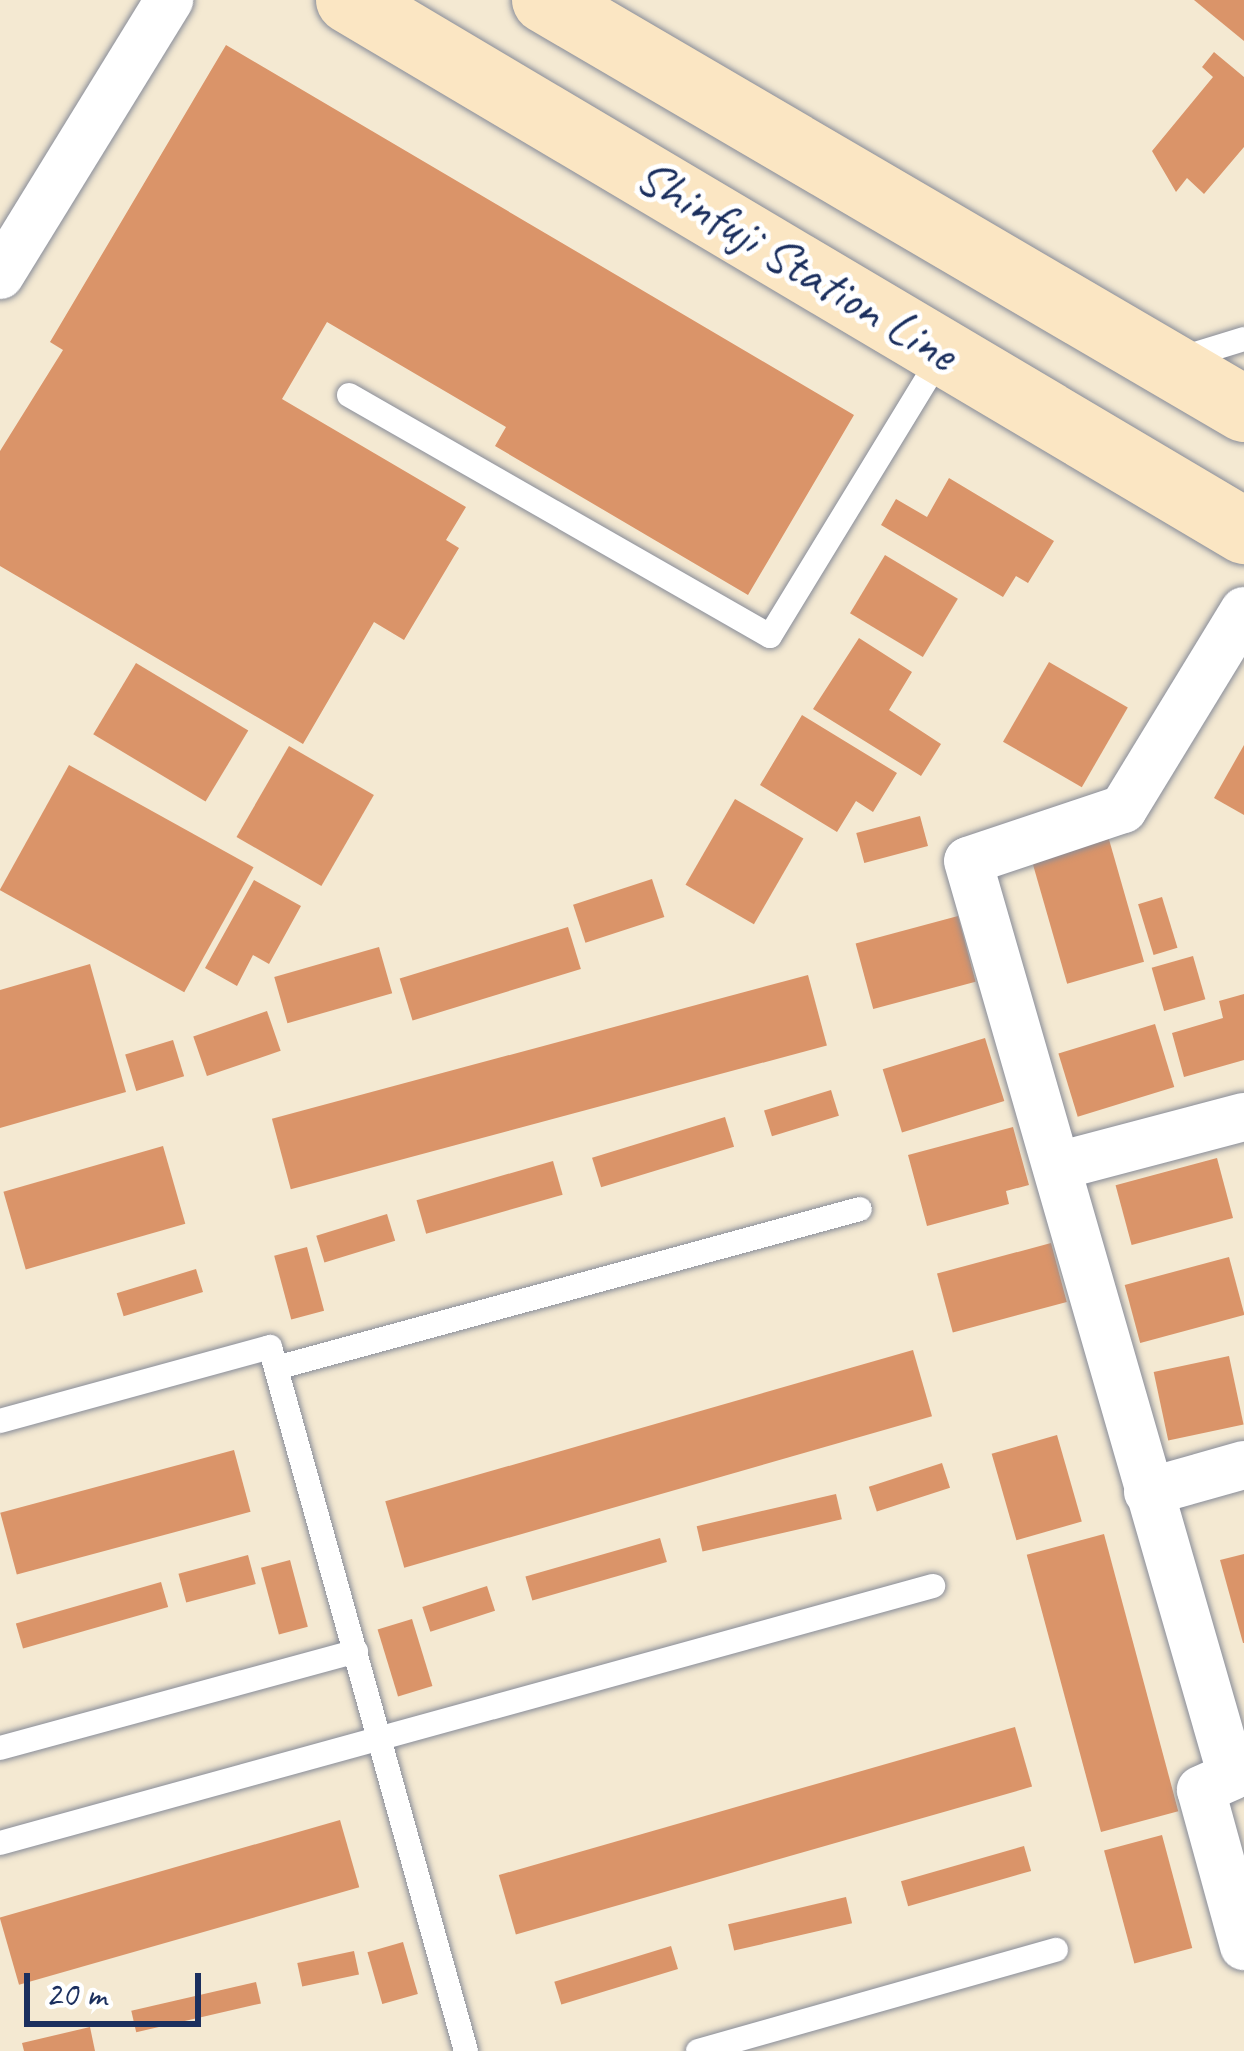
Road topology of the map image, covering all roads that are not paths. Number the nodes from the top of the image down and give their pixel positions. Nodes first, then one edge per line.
1 (169, 0) edge
2 (349, 0) edge
3 (545, 0) edge
4 (0, 275) edge
5 (1244, 339) edge
6 (944, 352) junction
7 (1166, 363) junction
8 (349, 395) dead end
9 (1244, 409) edge
10 (1244, 531) edge
11 (1244, 611) edge
12 (1244, 1117) edge
13 (1058, 1166) junction
14 (860, 1209) dead end
15 (276, 1368) junction
16 (0, 1421) edge
17 (1244, 1465) edge
18 (1148, 1492) junction
19 (933, 1586) dead end
20 (356, 1652) junction
21 (381, 1741) junction
22 (0, 1748) edge
23 (0, 1843) edge
24 (1244, 1946) edge
25 (1056, 1950) dead end
26 (466, 2051) edge
27 (698, 2051) edge

1 - 4 street
2 - 6 main road, Shinfuji Station Line
3 - 7 main road, Shinfuji Station Line
5 - 7 lane
6 - 8 lane
6 - 10 main road, Shinfuji Station Line
7 - 9 main road, Shinfuji Station Line
11 - 13 street
12 - 13 street
13 - 18 street
14 - 15 lane
15 - 16 lane
15 - 20 lane
17 - 18 street
18 - 24 street
19 - 21 lane
20 - 21 lane
20 - 22 lane
21 - 23 lane
21 - 26 lane
25 - 27 lane

